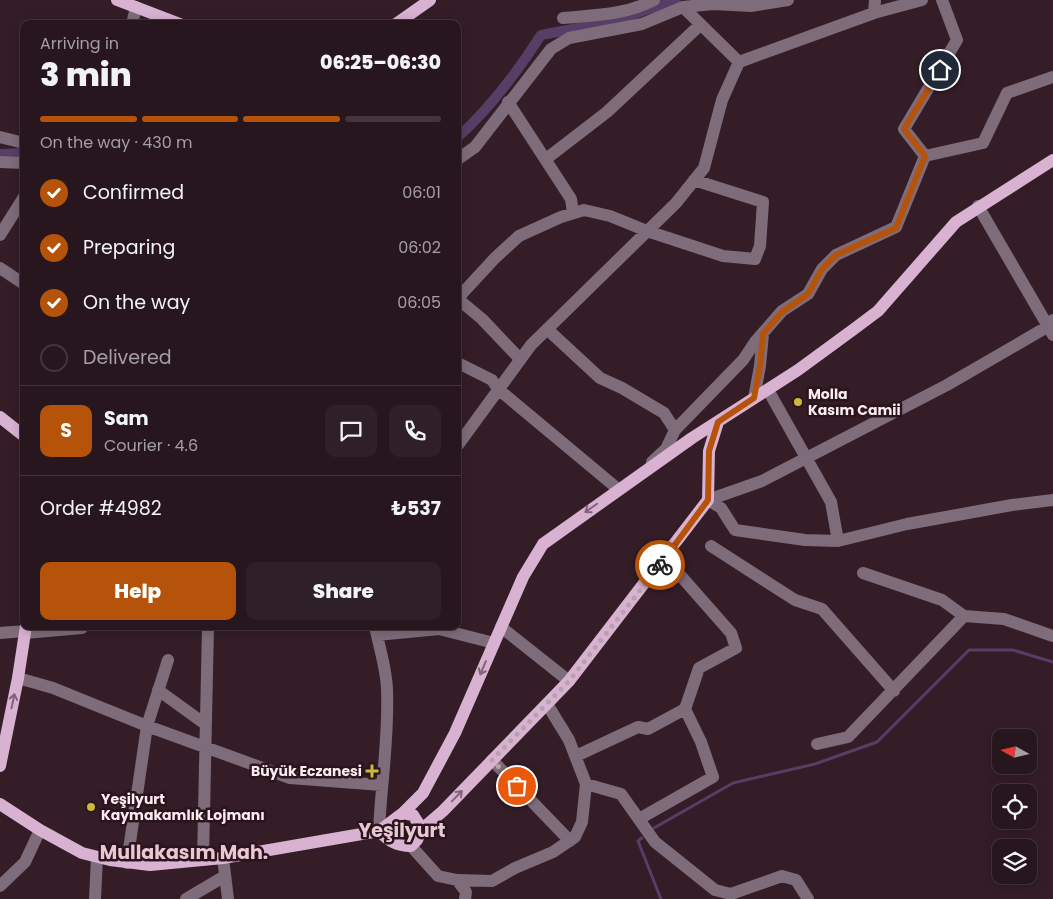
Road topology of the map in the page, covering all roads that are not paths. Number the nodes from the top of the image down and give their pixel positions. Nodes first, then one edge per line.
1 (116, 0) edge
2 (430, 0) edge
3 (654, 0) edge
4 (788, 0) edge
5 (874, 0) edge
6 (922, 0) edge
7 (942, 0) edge
8 (136, 7) junction
9 (683, 7) junction
10 (874, 13) junction
11 (563, 18) dead end
12 (133, 20) edge
13 (170, 20) edge
14 (402, 20) edge
15 (700, 25) junction
16 (739, 62) junction
17 (1053, 77) edge
18 (508, 102) junction
19 (0, 138) edge
20 (20, 143) edge
21 (925, 156) junction
22 (461, 157) edge
23 (546, 159) junction
24 (1053, 160) edge
25 (0, 162) edge
26 (20, 162) edge
27 (694, 180) junction
28 (20, 203) edge
29 (978, 206) junction
30 (573, 213) junction
31 (647, 231) junction
32 (0, 235) edge
33 (0, 268) edge
34 (20, 281) edge
35 (461, 296) edge
36 (461, 302) edge
37 (1051, 327) edge
38 (547, 329) junction
39 (763, 334) junction
40 (749, 351) junction
41 (520, 359) junction
42 (461, 364) edge
43 (760, 366) junction
44 (498, 389) junction
45 (768, 390) junction
46 (754, 398) junction
47 (0, 417) edge
48 (718, 422) junction
49 (675, 430) junction
50 (20, 432) edge
51 (461, 441) edge
52 (807, 457) junction
53 (636, 477) junction
54 (618, 489) junction
55 (708, 500) junction
56 (1053, 500) edge
57 (838, 541) junction
58 (711, 546) dead end
59 (665, 558) junction
60 (863, 573) dead end
61 (964, 616) junction
62 (501, 627) junction
63 (25, 630) edge
64 (208, 630) edge
65 (376, 630) edge
66 (443, 630) edge
67 (0, 634) edge
68 (1053, 636) edge
69 (494, 643) junction
70 (168, 660) dead end
71 (18, 678) junction
72 (569, 681) junction
73 (158, 690) junction
74 (894, 691) junction
75 (547, 704) junction
76 (685, 709) junction
77 (205, 724) junction
78 (147, 726) junction
79 (817, 744) dead end
80 (205, 746) junction
81 (576, 756) junction
82 (492, 760) junction
83 (0, 766) edge
84 (586, 784) junction
85 (381, 785) junction
86 (0, 804) edge
87 (403, 813) junction
88 (639, 819) junction
89 (422, 829) junction
90 (40, 830) junction
91 (379, 831) junction
92 (570, 841) junction
93 (410, 846) junction
94 (97, 857) junction
95 (223, 858) junction
96 (203, 860) junction
97 (127, 862) junction
98 (225, 876) junction
99 (457, 880) junction
100 (0, 886) edge
101 (95, 899) edge
102 (186, 899) edge
103 (228, 899) edge
104 (465, 899) edge
105 (808, 899) edge

1 - 8 main road
2 - 14 main road
3 - 11 street
4 - 9 street
5 - 10 street
6 - 10 street
7 - 21 street
8 - 12 street
8 - 13 main road
9 - 15 street
9 - 18 street
10 - 16 street
15 - 16 street
15 - 23 street
16 - 27 street
17 - 21 street
18 - 22 street
18 - 23 street
19 - 20 street
21 - 39 street
23 - 30 street
24 - 29 main road
25 - 26 street
27 - 31 street
27 - 31 street
28 - 32 street
29 - 37 street
29 - 45 main road
30 - 31 street
30 - 35 street
31 - 38 street
33 - 34 street
36 - 41 street
37 - 52 street
38 - 41 street
38 - 49 street
39 - 40 street
39 - 43 street
40 - 43 street
40 - 49 street
41 - 44 street
42 - 44 street
43 - 46 street
44 - 51 street
44 - 54 street
45 - 46 main road
45 - 52 street
46 - 48 main road
47 - 50 main road
48 - 53 main road
48 - 55 main road
49 - 53 street
52 - 55 street
52 - 57 street
53 - 54 main road
54 -> 62 main road
55 - 57 street
55 - 59 main road
56 - 57 street
58 - 74 street
59 - 72 main road
59 - 76 street
60 - 61 street
61 - 68 street
61 - 74 street
62 - 69 main road
62 - 72 street
63 - 67 street
63 - 71 main road
64 - 77 street
65 - 85 street
66 - 69 street
69 -> 87 main road
70 - 73 street
71 - 78 street
83 -> 71 main road
72 - 75 main road
73 - 77 street
73 - 78 street
74 - 79 street
75 - 81 street
75 - 82 main road
76 - 81 street
76 - 88 street
77 - 80 street
78 - 80 street
78 - 97 street
80 - 85 street
80 - 96 street
81 - 84 street
89 -> 82 main road
82 - 92 street
84 - 88 street
84 - 92 street
85 - 91 street
86 - 90 main road
87 - 89 main road
87 - 91 main road
88 - 105 street
89 - 93 main road
90 - 94 main road
90 - 100 street
91 - 93 main road
91 - 95 main road
92 - 99 street
93 - 99 street
94 - 97 main road
94 - 101 street
95 - 96 main road
95 - 98 street
96 - 97 main road
98 - 102 street
98 - 103 street
99 - 104 street

